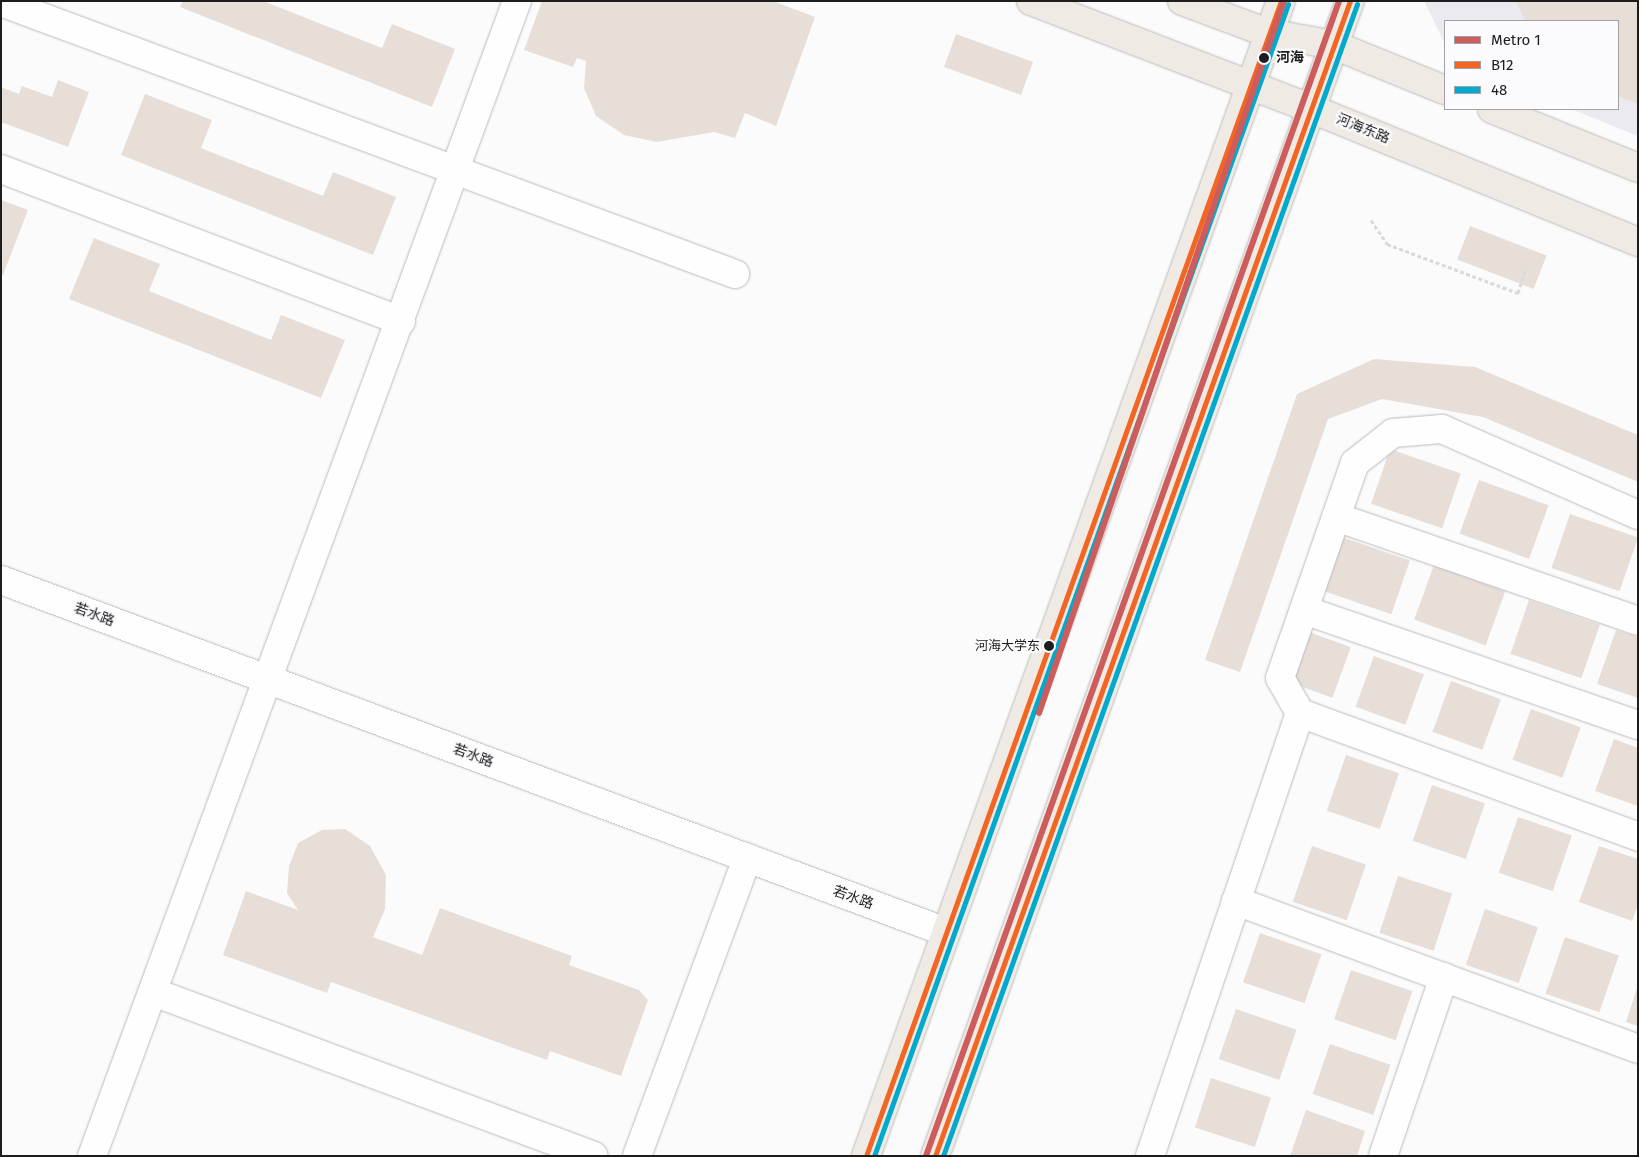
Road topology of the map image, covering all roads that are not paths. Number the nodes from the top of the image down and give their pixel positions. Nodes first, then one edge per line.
1 (517, 1) edge
2 (1031, 1) edge
3 (1182, 1) edge
4 (1281, 1) edge
5 (1350, 1) edge
6 (1, 2) edge
7 (1268, 33) junction
8 (1334, 45) junction
9 (1249, 85) junction
10 (1444, 90) edge
11 (1312, 109) junction
12 (1494, 110) edge
13 (1638, 168) edge
14 (1, 169) edge
15 (456, 170) junction
16 (1638, 242) edge
17 (735, 274) dead end
18 (401, 321) junction
19 (1638, 515) edge
20 (1336, 517) junction
21 (1, 580) edge
22 (1304, 610) junction
23 (1638, 621) edge
24 (269, 680) junction
25 (1300, 713) junction
26 (1638, 725) edge
27 (1638, 837) edge
28 (747, 858) junction
29 (1236, 901) junction
30 (946, 932) junction
31 (1444, 978) junction
32 (153, 992) junction
33 (1638, 1049) edge
34 (92, 1156) edge
35 (593, 1156) edge
36 (637, 1156) edge
37 (866, 1156) edge
38 (935, 1156) edge
39 (1150, 1156) edge
40 (1383, 1156) edge

1 - 15 lane
2 - 9 main road, 河海东路
3 - 7 main road
4 - 7 main road
5 - 8 main road
6 - 15 lane
7 - 8 main road
7 - 9 main road
8 - 10 main road
8 - 11 main road
9 - 11 main road, 河海东路
9 - 30 main road
11 - 16 main road, 河海东路
11 - 38 main road
12 - 13 main road
14 - 18 lane
15 - 17 lane
15 - 18 lane
18 - 24 lane
19 - 20 lane
20 - 22 lane
20 - 23 lane
21 - 24 lane, 若水路
22 - 25 lane
22 - 26 lane
24 - 28 lane, 若水路
24 - 32 lane
25 - 27 lane
25 - 29 lane
28 - 30 lane, 若水路
28 - 36 lane
29 - 31 lane
29 - 39 lane
30 - 37 main road
31 - 33 lane
31 - 40 lane
32 - 34 lane
32 - 35 lane

